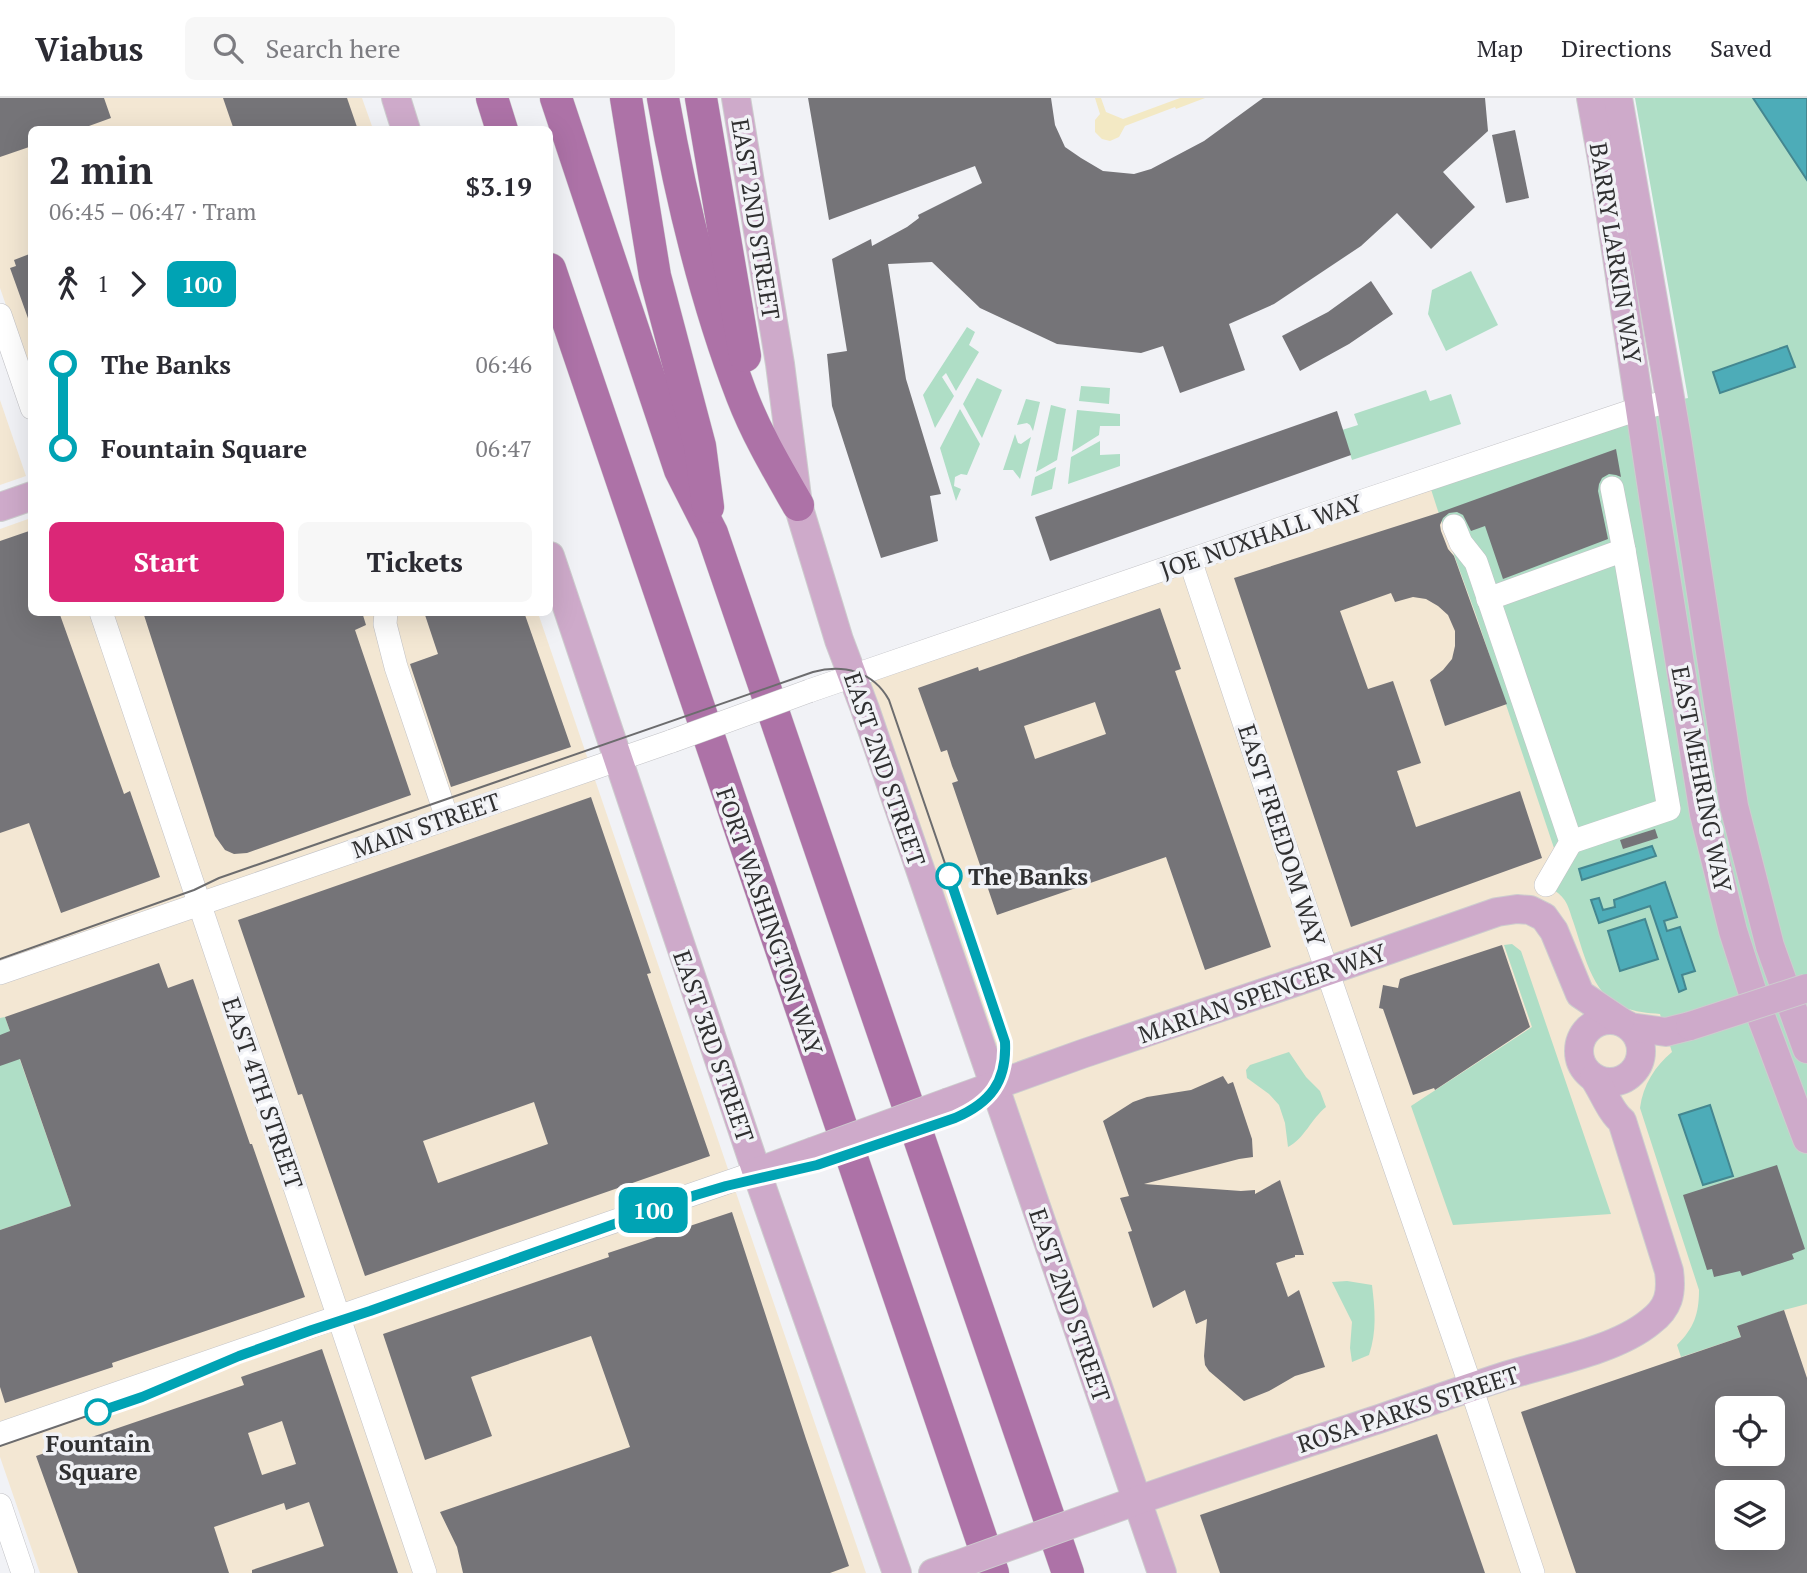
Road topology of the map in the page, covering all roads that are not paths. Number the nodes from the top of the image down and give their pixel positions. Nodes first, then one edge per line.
1 (396, 98) edge
2 (412, 98) edge
3 (492, 98) edge
4 (556, 98) edge
5 (626, 98) edge
6 (663, 98) edge
7 (701, 98) edge
8 (736, 98) edge
9 (1591, 98) edge
10 (1618, 98) edge
11 (405, 126) edge
12 (418, 126) edge
13 (501, 126) edge
14 (553, 277) edge
15 (0, 315) edge
16 (28, 396) edge
17 (1671, 401) junction
18 (1641, 408) junction
19 (768, 453) junction
20 (1612, 488) dead end
21 (28, 497) edge
22 (798, 505) junction
23 (0, 507) edge
24 (1454, 526) dead end
25 (712, 533) junction
26 (1624, 550) junction
27 (1190, 560) junction
28 (553, 565) edge
29 (1488, 599) junction
30 (102, 616) edge
31 (386, 616) edge
32 (852, 676) junction
33 (618, 760) junction
34 (447, 818) junction
35 (1571, 842) junction
36 (1546, 885) dead end
37 (200, 905) junction
38 (1328, 971) junction
39 (0, 973) edge
40 (1807, 988) edge
41 (1580, 994) junction
42 (1625, 1024) junction
43 (1678, 1029) junction
44 (1579, 1043) junction
45 (1807, 1049) edge
46 (1636, 1064) junction
47 (1594, 1078) junction
48 (995, 1084) junction
49 (1622, 1121) junction
50 (1807, 1139) edge
51 (757, 1172) junction
52 (339, 1317) junction
53 (1471, 1387) junction
54 (0, 1434) edge
55 (1138, 1500) junction
56 (0, 1505) edge
57 (943, 1569) edge
58 (23, 1573) edge
59 (425, 1573) edge
60 (897, 1573) edge
61 (993, 1573) edge
62 (1068, 1573) edge
63 (1162, 1573) edge
64 (1533, 1573) edge

1 - 11 main road
2 - 12 main road
3 - 13 highway
4 - 25 highway
5 - 25 highway
6 - 19 highway
7 - 19 highway
8 - 22 main road, EAST 2ND STREET
9 - 18 main road, BARRY LARKIN WAY
10 - 17 main road, BARRY LARKIN WAY
14 - 61 highway, FORT WASHINGTON WAY
15 - 16 street
17 - 18 street, JOE NUXHALL WAY
17 - 45 main road, EAST MEHRING WAY
18 - 27 street, JOE NUXHALL WAY
18 - 50 main road, EAST MEHRING WAY
19 - 22 highway
20 - 26 street
21 - 23 main road
22 - 32 main road, EAST 2ND STREET
24 - 29 street
25 - 62 highway
26 - 29 street
26 - 35 street
27 - 32 street, JOE NUXHALL WAY
27 - 38 street, EAST FREEDOM WAY
28 - 33 main road, EAST 3RD STREET
29 - 35 street
30 - 37 street, EAST 4TH STREET
31 - 34 street
32 - 33 street, MAIN STREET, bridge
32 - 48 main road, EAST 2ND STREET
33 - 34 street, MAIN STREET
33 - 51 main road, EAST 3RD STREET
34 - 37 street, MAIN STREET
35 - 36 street
37 - 39 street, MAIN STREET
37 - 52 street, EAST 4TH STREET
38 - 41 main road, MARIAN SPENCER WAY
38 - 48 main road, MARIAN SPENCER WAY
38 - 53 street, EAST FREEDOM WAY
40 - 43 main road, bridge
41 - 42 main road
41 - 44 main road
42 - 43 main road
42 - 44 main road
42 - 46 main road
43 - 46 main road
44 - 47 main road
46 - 47 main road
46 - 49 main road
47 - 49 main road
48 - 51 main road, MARIAN SPENCER WAY, bridge
48 - 55 main road, EAST 2ND STREET
49 - 53 main road, ROSA PARKS STREET
51 - 52 street
51 - 60 main road, EAST 3RD STREET
52 - 54 street
52 - 59 street, EAST 4TH STREET
53 - 55 main road, ROSA PARKS STREET
53 - 64 street, EAST FREEDOM WAY
55 - 57 main road, ROSA PARKS STREET, bridge
55 - 63 main road, EAST 2ND STREET
56 - 58 street

